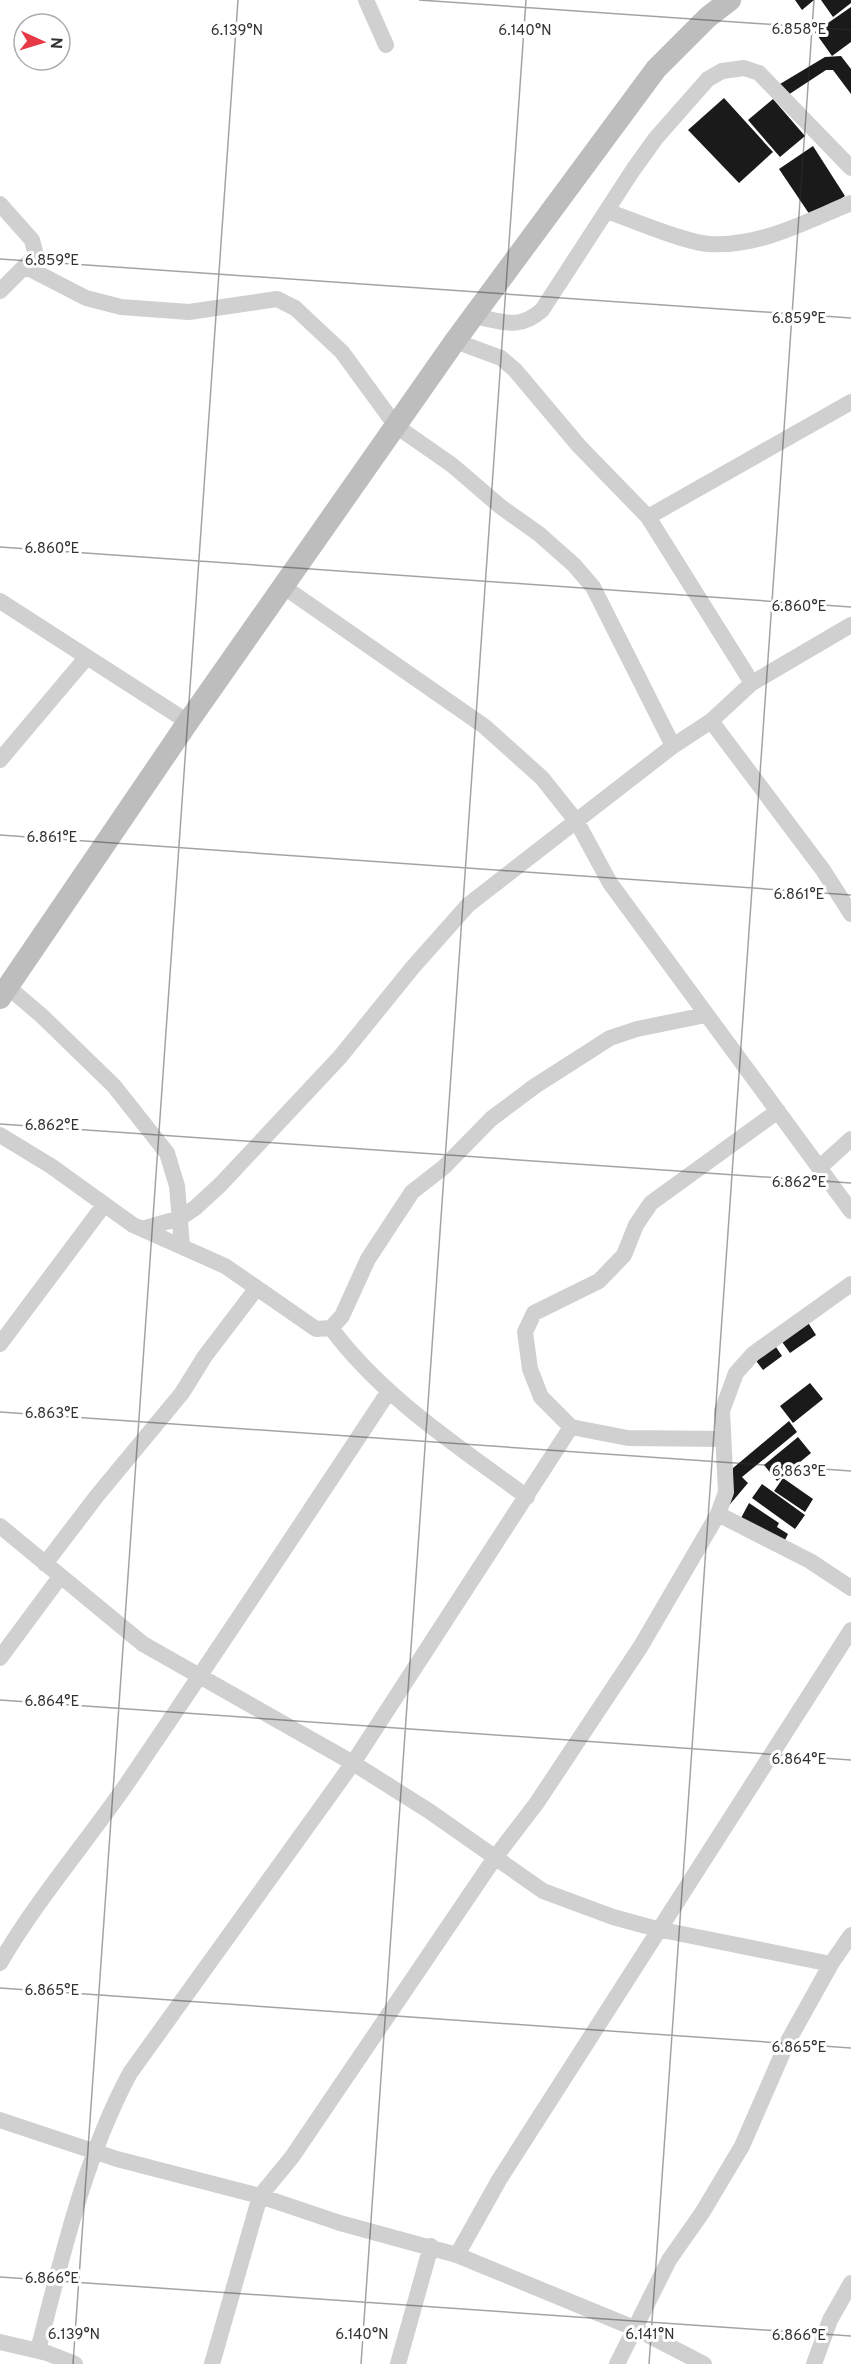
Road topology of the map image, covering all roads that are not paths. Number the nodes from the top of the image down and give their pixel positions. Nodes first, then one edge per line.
1 (366, 0) edge
2 (730, 0) edge
3 (386, 45) dead end
4 (851, 168) edge
5 (851, 203) edge
6 (0, 204) edge
7 (607, 212) junction
8 (26, 267) junction
9 (0, 291) edge
10 (473, 316) junction
11 (454, 341) junction
12 (851, 402) edge
13 (396, 426) junction
14 (648, 517) junction
15 (284, 587) junction
16 (0, 601) edge
17 (851, 625) edge
18 (86, 658) junction
19 (752, 682) junction
20 (711, 721) junction
21 (188, 722) junction
22 (673, 746) junction
23 (0, 760) edge
24 (577, 822) junction
25 (851, 914) edge
26 (4, 993) edge
27 (706, 1015) junction
28 (778, 1111) junction
29 (0, 1135) edge
30 (851, 1139) edge
31 (819, 1168) junction
32 (104, 1205) junction
33 (851, 1211) edge
34 (180, 1218) junction
35 (142, 1229) junction
36 (182, 1246) junction
37 (851, 1284) edge
38 (256, 1288) junction
39 (331, 1328) junction
40 (0, 1344) edge
41 (389, 1391) junction
42 (571, 1427) junction
43 (723, 1439) junction
44 (527, 1497) junction
45 (718, 1514) junction
46 (0, 1526) edge
47 (45, 1564) junction
48 (60, 1577) junction
49 (851, 1588) edge
50 (851, 1630) edge
51 (0, 1658) edge
52 (199, 1677) junction
53 (353, 1763) junction
54 (494, 1858) junction
55 (657, 1929) junction
56 (851, 1935) edge
57 (0, 1963) edge
58 (831, 1964) junction
59 (0, 2120) edge
60 (97, 2151) junction
61 (260, 2196) junction
62 (431, 2246) junction
63 (457, 2255) junction
64 (851, 2283) edge
65 (634, 2328) junction
66 (0, 2342) edge
67 (38, 2350) junction
68 (75, 2364) edge
69 (212, 2364) edge
70 (398, 2364) edge
71 (617, 2364) edge
72 (704, 2364) edge
73 (814, 2364) edge

1 - 3 street
2 - 10 main road
4 - 7 street
5 - 7 street
6 - 8 street
7 - 10 street
8 - 9 street
8 - 13 street
10 - 11 main road
11 - 13 main road
11 - 14 street
12 - 14 street
13 - 15 main road
13 - 22 street
14 - 19 street
15 - 21 main road
15 - 24 street
16 - 18 street
17 - 19 street
18 - 21 street
18 - 23 street
19 - 20 street
20 - 22 street
20 - 25 street
21 - 26 main road
22 - 24 street
24 - 27 street
24 - 34 street
26 - 34 street
27 - 28 street
27 - 39 street
28 - 31 street
28 - 42 street
29 - 32 street
30 - 31 street
31 - 33 street
32 - 35 street
32 - 40 street
34 - 35 street
34 - 36 street
35 - 36 street
36 - 38 street
37 - 43 street
38 - 39 street
38 - 47 street
39 - 41 street
41 - 44 street
41 - 52 street
42 - 43 street
42 - 44 street
43 - 45 street
44 - 53 street
45 - 49 street
45 - 54 street
46 - 47 street
47 - 48 street
48 - 51 street
48 - 52 street
50 - 55 street
52 - 53 street
52 - 57 street
53 - 54 street
53 - 60 street
54 - 55 street
54 - 61 street
55 - 58 street
55 - 63 street
56 - 58 street
58 - 65 street
59 - 60 street
60 - 61 street
60 - 67 street
61 - 62 street
61 - 69 street
62 - 63 street
62 - 70 street
63 - 65 street
64 - 73 street
65 - 71 street
65 - 72 street
66 - 67 street
67 - 68 street

